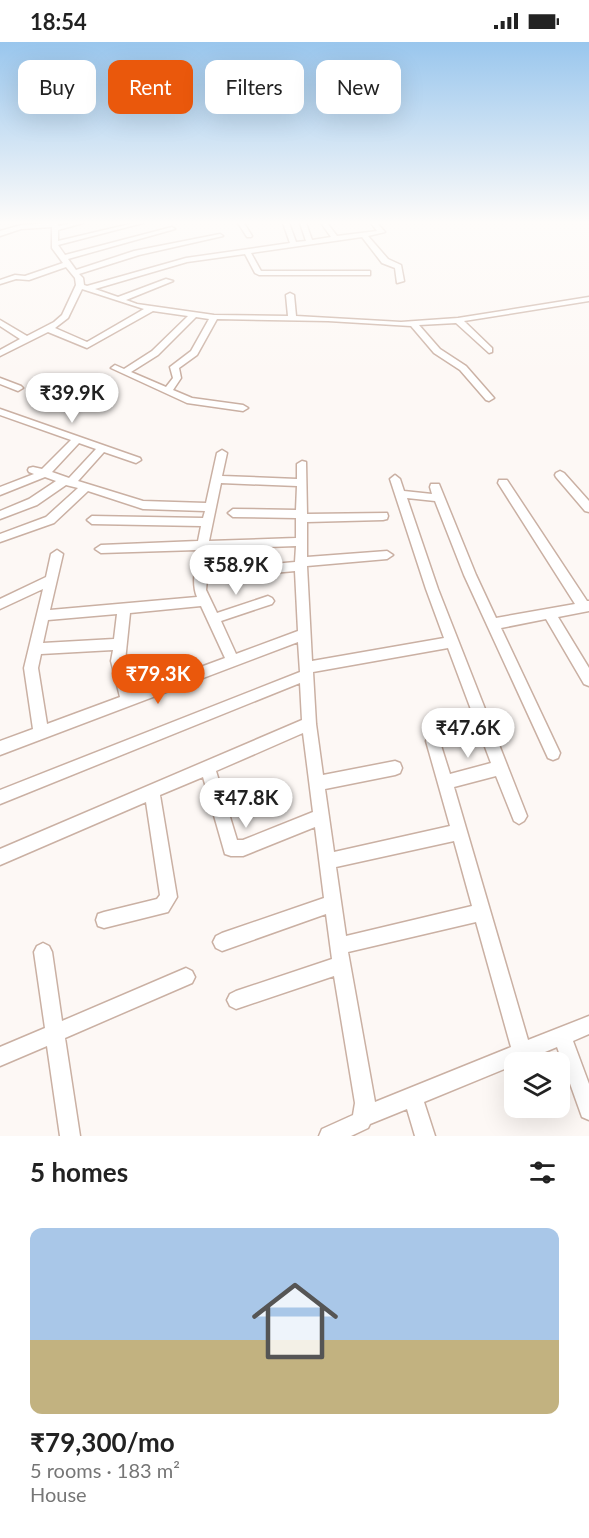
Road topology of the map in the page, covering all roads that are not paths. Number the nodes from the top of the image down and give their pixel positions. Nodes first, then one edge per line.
1 (37, 274) edge
2 (75, 274) edge
3 (134, 274) edge
4 (399, 274) edge
5 (169, 281) dead end
6 (400, 281) dead end
7 (0, 282) edge
8 (82, 287) junction
9 (290, 295) dead end
10 (589, 299) edge
11 (118, 300) junction
12 (150, 309) junction
13 (193, 315) junction
14 (214, 318) junction
15 (292, 319) junction
16 (458, 320) junction
17 (0, 322) edge
18 (412, 323) junction
19 (50, 329) junction
20 (27, 340) junction
21 (489, 350) dead end
22 (0, 353) edge
23 (115, 368) dead end
24 (125, 372) junction
25 (0, 381) edge
26 (18, 388) dead end
27 (168, 391) junction
28 (489, 398) dead end
29 (243, 408) dead end
30 (0, 412) edge
31 (76, 440) junction
32 (102, 448) junction
33 (222, 453) dead end
34 (136, 460) dead end
35 (302, 464) dead end
36 (39, 472) junction
37 (560, 475) dead end
38 (217, 479) junction
39 (395, 479) dead end
40 (67, 482) junction
41 (302, 483) junction
42 (503, 483) dead end
43 (86, 488) junction
44 (0, 491) edge
45 (400, 494) junction
46 (210, 507) junction
47 (589, 508) edge
48 (233, 513) dead end
49 (0, 515) edge
50 (301, 516) junction
51 (383, 516) dead end
52 (92, 520) dead end
53 (207, 522) junction
54 (0, 538) edge
55 (301, 542) junction
56 (203, 545) junction
57 (101, 549) dead end
58 (57, 554) dead end
59 (387, 555) dead end
60 (301, 564) junction
61 (200, 575) junction
62 (51, 580) junction
63 (204, 601) junction
64 (268, 601) dead end
65 (0, 604) edge
66 (587, 607) edge
67 (124, 610) junction
68 (549, 613) junction
69 (42, 616) junction
70 (213, 619) junction
71 (494, 624) junction
72 (304, 634) junction
73 (452, 642) junction
74 (120, 644) junction
75 (34, 650) junction
76 (233, 661) junction
77 (306, 672) junction
78 (589, 680) edge
79 (128, 699) junction
80 (309, 724) junction
81 (41, 732) junction
82 (433, 741) dead end
83 (0, 748) edge
84 (553, 753) dead end
85 (208, 768) junction
86 (395, 768) dead end
87 (500, 768) junction
88 (445, 782) junction
89 (317, 783) junction
90 (152, 792) junction
91 (0, 797) edge
92 (519, 816) dead end
93 (321, 817) junction
94 (459, 832) junction
95 (0, 857) edge
96 (327, 861) junction
97 (333, 903) junction
98 (482, 912) junction
99 (104, 920) dead end
100 (222, 942) dead end
101 (339, 946) junction
102 (43, 952) dead end
103 (341, 964) junction
104 (186, 977) dead end
105 (236, 1000) dead end
106 (589, 1025) edge
107 (54, 1034) junction
108 (562, 1036) junction
109 (522, 1052) joint
110 (0, 1057) edge
111 (504, 1059) edge
112 (412, 1096) junction
113 (589, 1108) edge
114 (363, 1117) junction
115 (70, 1136) edge
116 (329, 1136) edge
117 (425, 1136) edge

1 - 7 street
2 - 8 street
3 - 8 street
4 - 6 street
5 - 11 street
8 - 11 street
8 - 19 street
9 - 15 street
10 - 16 street
11 - 12 street
12 - 13 street
12 - 19 street
13 - 14 street
13 - 24 street
14 - 15 street
14 - 27 street
15 - 18 street
16 - 18 street
16 - 21 street
17 - 20 street
18 - 28 street
19 - 20 street
20 - 22 street
23 - 24 street
24 - 27 street
25 - 26 street
27 - 29 street
30 - 31 street
31 - 32 street
31 - 36 street
32 - 34 street
32 - 40 street
33 - 38 street
35 - 41 street
36 - 40 street
36 - 44 street
37 - 47 street
38 - 41 street
38 - 46 street
39 - 45 street
40 - 43 street
40 - 49 street
41 - 50 street
42 - 66 street
43 - 46 street
43 - 54 street
45 - 71 street
45 - 73 street
46 - 53 street
48 - 50 street
50 - 51 street
50 - 55 street
52 - 53 street
53 - 56 street
55 - 56 street
55 - 60 street
56 - 57 street
56 - 61 street
58 - 62 street
59 - 60 street
60 - 61 street
60 - 72 street
61 - 63 street
62 - 65 street
62 - 69 street
63 - 67 street
63 - 70 street
64 - 70 street
66 - 68 street
67 - 69 street
67 - 74 street
68 - 71 street
68 - 78 street
69 - 75 street
70 - 76 street
71 - 84 street
72 - 76 street
72 - 77 street
73 - 77 street
73 - 87 street
74 - 75 street
74 - 79 street
75 - 81 street
76 - 79 street
77 - 80 street
77 - 91 street
79 - 81 street
80 - 85 street
80 - 89 street
81 - 83 street
82 - 88 street
85 - 90 street
85 - 93 street
86 - 89 street
87 - 88 street
87 - 92 street
88 - 94 street
89 - 93 street
90 - 95 street
90 - 99 street
93 - 96 street
94 - 96 street
94 - 98 street
96 - 97 street
97 - 100 street
97 - 101 street
98 - 101 street
98 - 109 street
101 - 103 street
102 - 107 street
103 - 105 street
103 - 114 street
104 - 107 street
106 - 108 street
107 - 110 street
107 - 115 street
108 - 109 street
108 - 113 street
111 - 112 street
112 - 114 street
112 - 117 street
114 - 116 street

